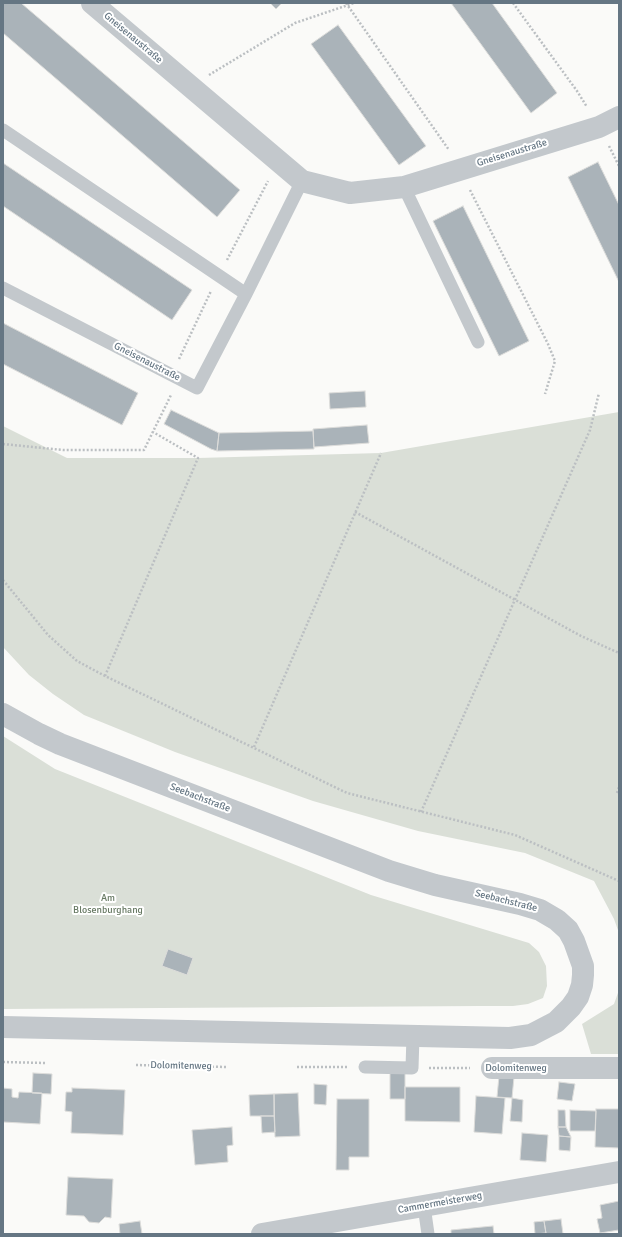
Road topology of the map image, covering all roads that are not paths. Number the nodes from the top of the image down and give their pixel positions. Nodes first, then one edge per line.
1 (92, 3) edge
2 (619, 118) edge
3 (3, 130) edge
4 (302, 182) junction
5 (404, 187) junction
6 (3, 288) edge
7 (246, 294) junction
8 (478, 342) dead end
9 (3, 714) edge
10 (3, 1027) edge
11 (413, 1036) junction
12 (365, 1067) road end
13 (492, 1068) road end
14 (619, 1068) edge
15 (619, 1172) edge
16 (424, 1206) junction
17 (262, 1234) edge
18 (428, 1234) edge

1 - 4 street, Gneisenaustraße
2 - 5 street, Gneisenaustraße
3 - 7 lane
4 - 5 street, Gneisenaustraße
4 - 7 lane, Gneisenaustraße
5 - 8 lane
6 - 7 lane, Gneisenaustraße
9 - 11 street, Seebachstraße
10 - 11 street, Seebachstraße
11 - 12 lane
13 - 14 street, Dolomitenweg
15 - 16 street, Cammermeisterweg
16 - 17 street, Cammermeisterweg
16 - 18 lane

